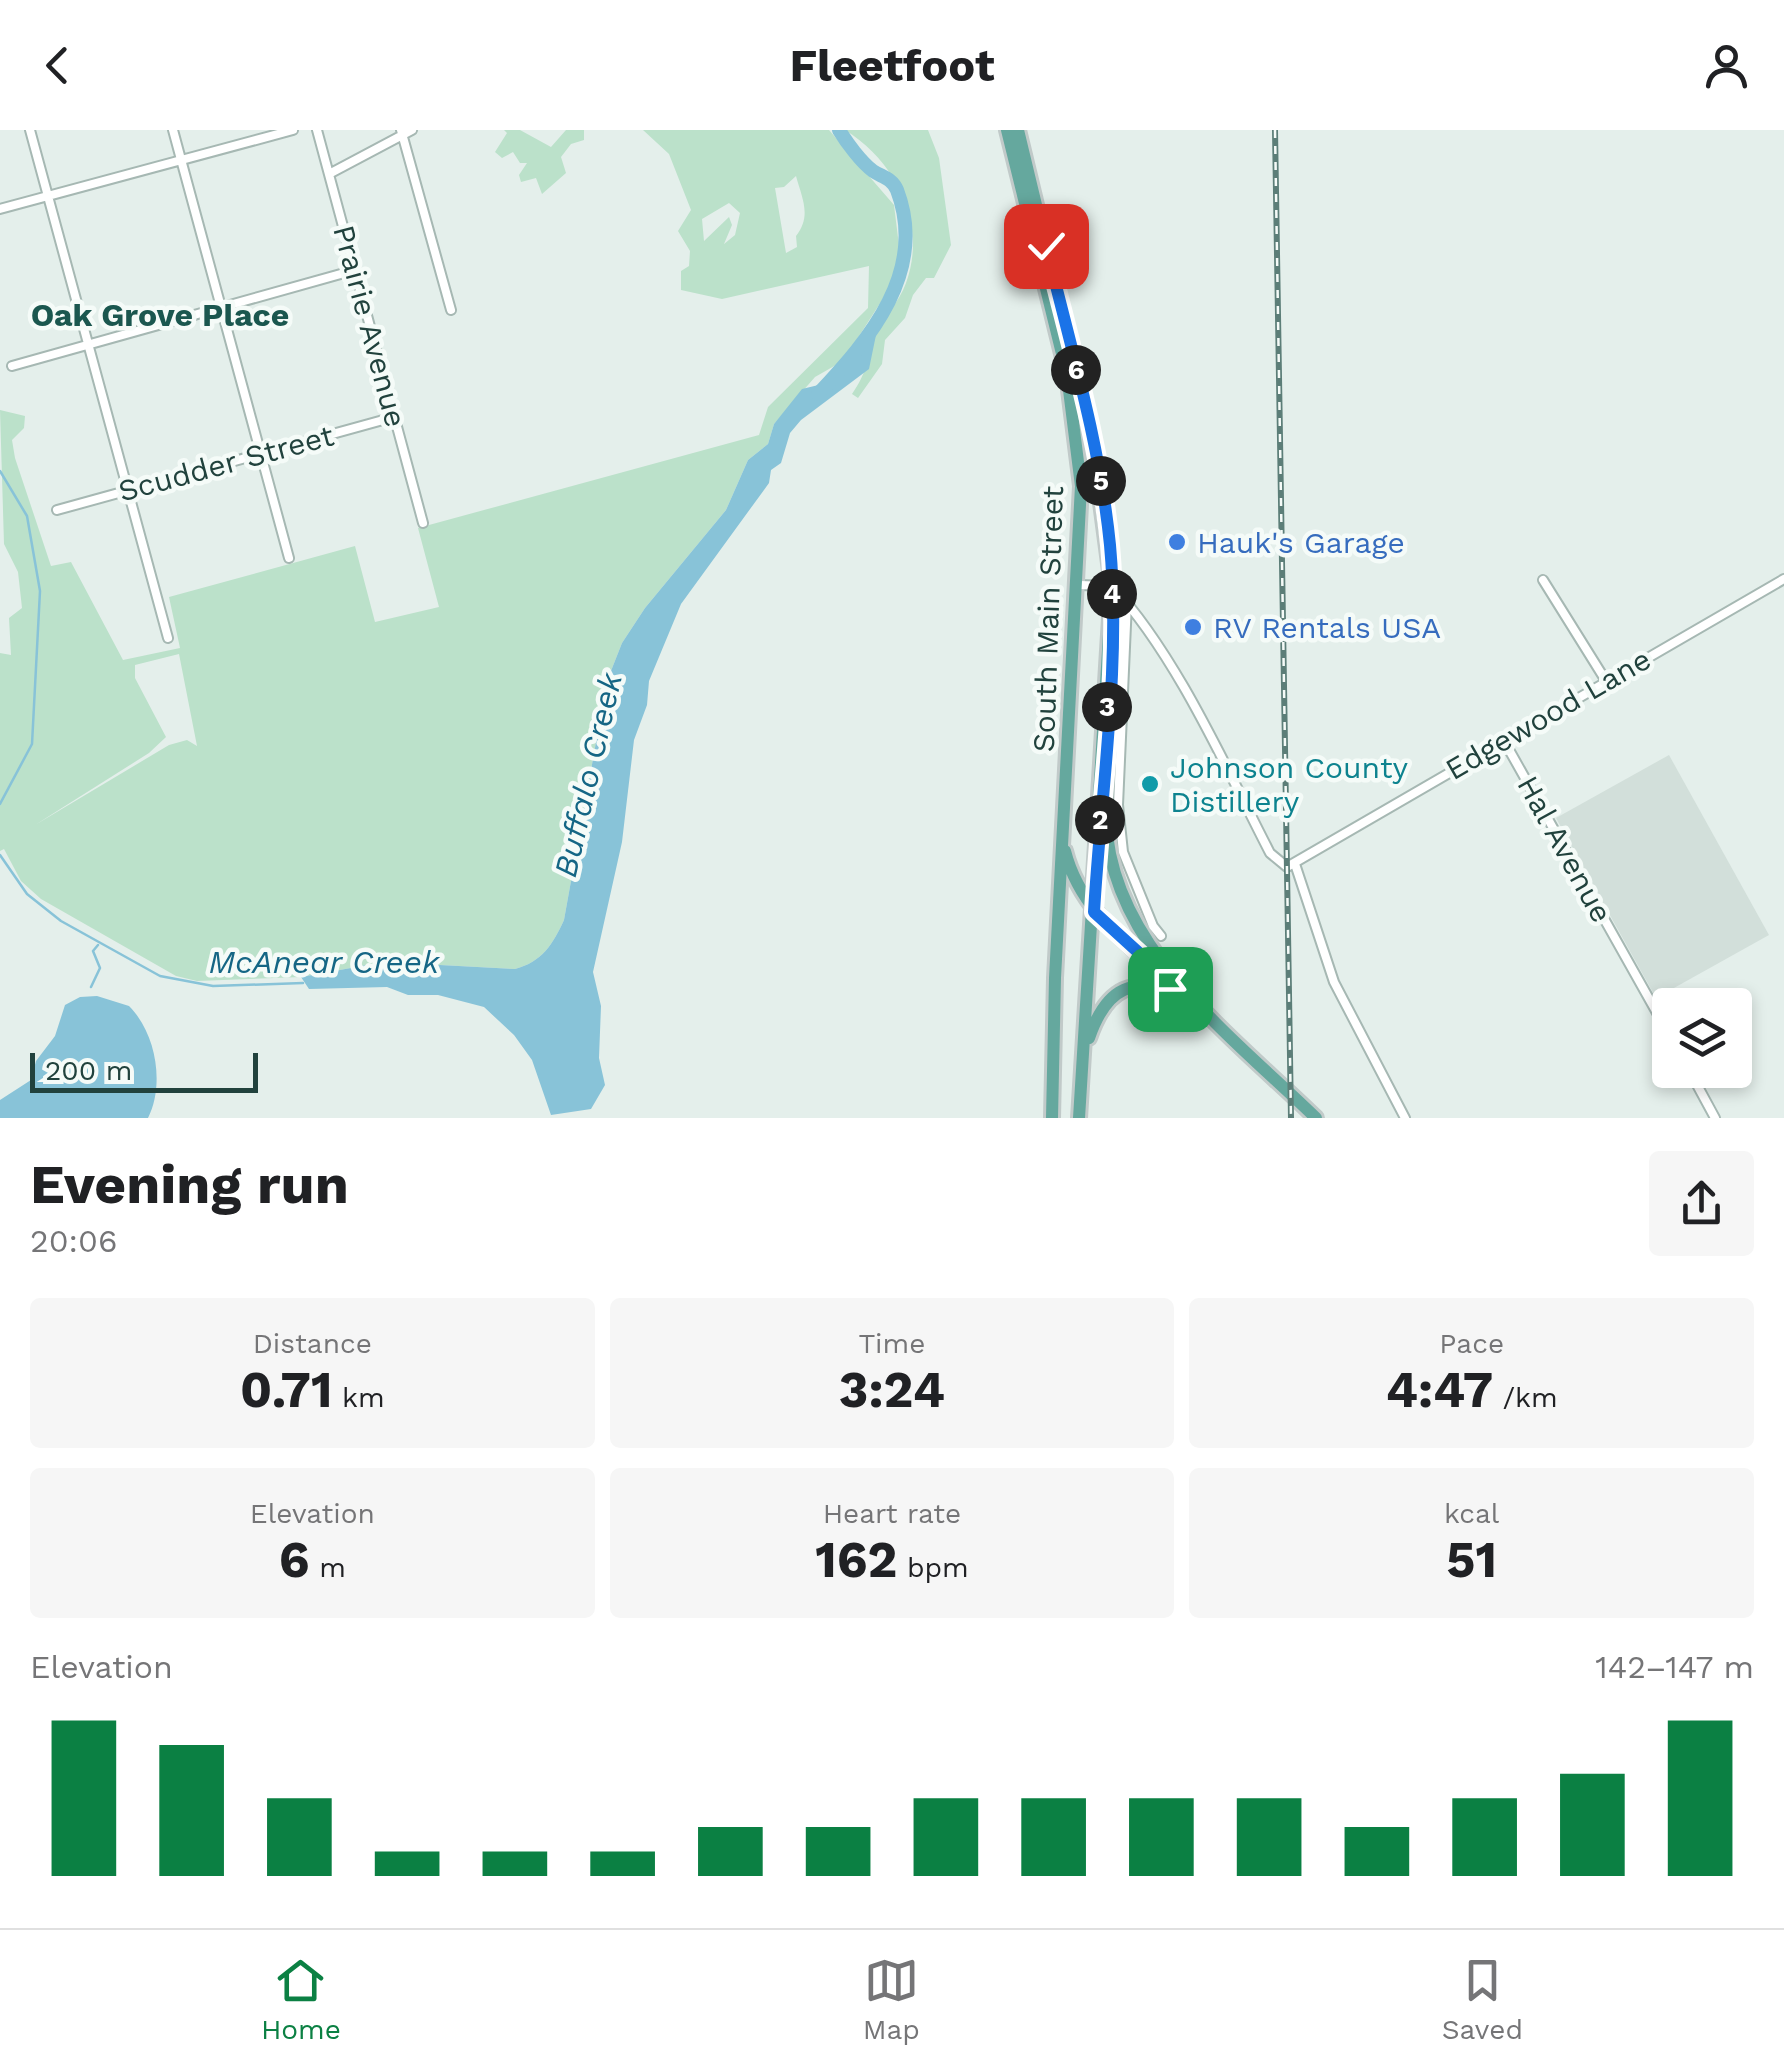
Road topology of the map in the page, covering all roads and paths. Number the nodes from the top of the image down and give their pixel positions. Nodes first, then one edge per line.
1 (30, 130) edge
2 (174, 130) edge
3 (294, 130) edge
4 (317, 130) edge
5 (1008, 130) edge
6 (1018, 130) edge
7 (405, 132) edge
8 (182, 160) junction
9 (330, 174) junction
10 (48, 196) junction
11 (0, 209) edge
12 (1041, 247) junction
13 (355, 270) junction
14 (223, 308) junction
15 (452, 310) dead end
16 (88, 344) junction
17 (12, 366) dead end
18 (394, 417) junction
19 (261, 454) junction
20 (128, 490) junction
21 (57, 510) dead end
22 (423, 522) dead end
23 (289, 558) dead end
24 (1784, 579) edge
25 (1543, 580) dead end
26 (1079, 585) junction
27 (1112, 586) junction
28 (1127, 602) junction
29 (168, 638) dead end
30 (1606, 680) junction
31 (1503, 738) junction
32 (1102, 786) junction
33 (1062, 839) junction
34 (1296, 864) junction
35 (1094, 912) junction
36 (1161, 936) dead end
37 (1183, 993) junction
38 (1652, 1004) edge
39 (1230, 1036) junction
40 (1084, 1054) junction
41 (1699, 1088) edge
42 (1052, 1118) edge
43 (1079, 1118) edge
44 (1316, 1118) edge
45 (1406, 1118) edge
46 (1715, 1118) edge

1 - 10 street
2 - 8 street
3 - 8 street
4 - 9 street, Prairie Avenue
5 - 12 main road, South Main Street
6 - 12 main road, South Main Street
7 - 9 street
7 - 15 street
8 - 10 street
8 - 14 street
9 - 13 street, Prairie Avenue
10 - 11 street
10 - 16 street
12 - 26 main road, South Main Street
12 - 27 main road, South Main Street
13 - 14 street
13 - 18 street, Prairie Avenue
14 - 16 street
14 - 19 street
16 - 17 street
16 - 20 street
18 - 19 street, Scudder Street
18 - 22 street, Prairie Avenue
19 - 20 street, Scudder Street
19 - 23 street
20 - 21 street, Scudder Street
20 - 29 street
24 - 30 street, Edgewood Lane
25 - 30 street
26 - 27 street
26 - 33 main road, South Main Street
27 - 28 street
27 - 32 main road, South Main Street
28 - 34 street
28 - 36 street
30 - 31 street, Edgewood Lane
31 - 34 street, Edgewood Lane
31 - 38 street, Hal Avenue
32 - 35 main road, South Main Street
32 - 39 main road
33 - 35 main road
33 - 42 main road, South Main Street
34 - 45 street
35 - 37 main road
35 - 40 main road, South Main Street
37 - 39 main road
37 - 40 main road
39 - 44 main road
40 - 43 main road, South Main Street
41 - 46 street

